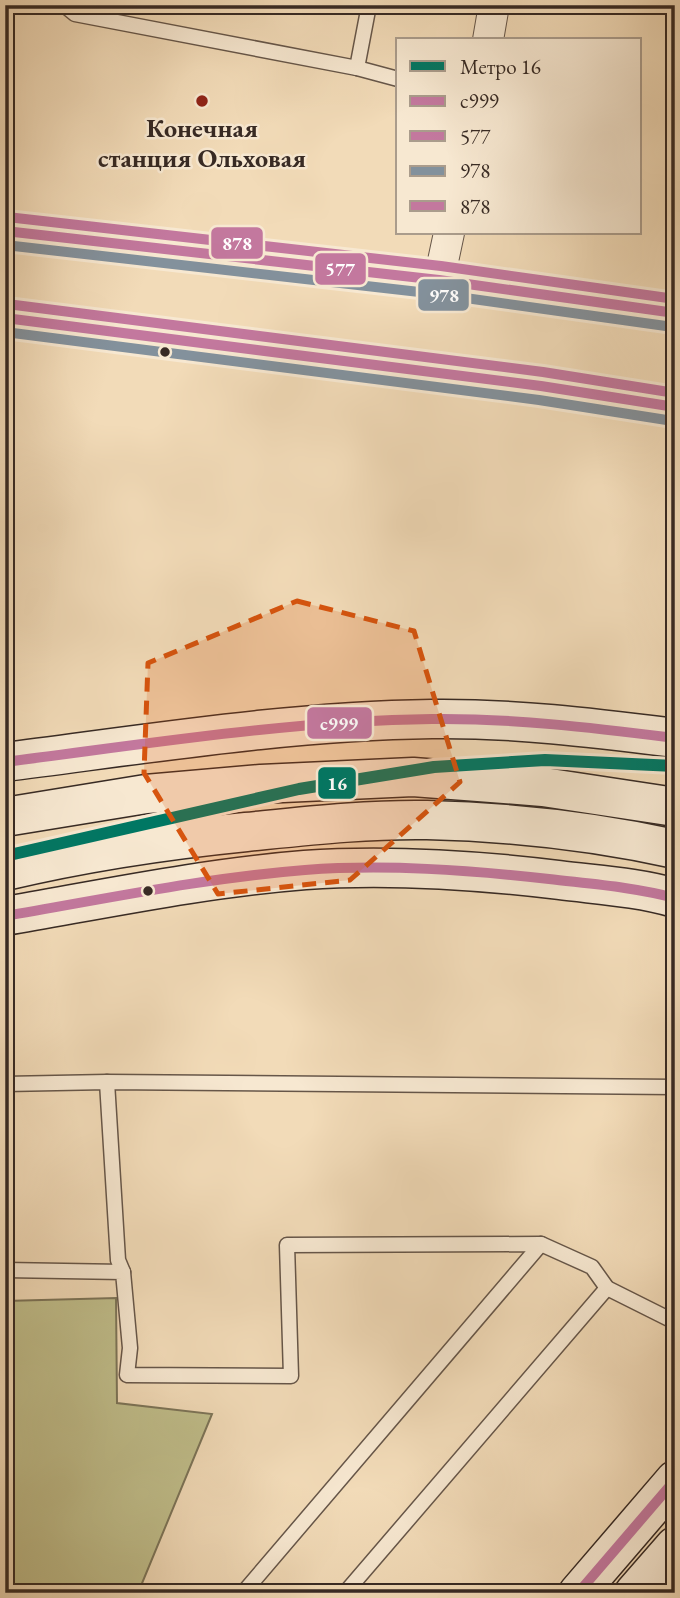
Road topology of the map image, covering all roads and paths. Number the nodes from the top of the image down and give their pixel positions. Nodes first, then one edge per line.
1 (64, 5) edge
2 (369, 5) edge
3 (480, 5) edge
4 (495, 5) edge
5 (488, 38) edge
6 (488, 38) edge
7 (358, 68) junction
8 (396, 78) edge
9 (5, 232) edge
10 (449, 234) edge
11 (439, 280) junction
12 (675, 313) edge
13 (5, 318) edge
14 (675, 407) edge
15 (675, 738) edge
16 (5, 762) edge
17 (675, 807) edge
18 (5, 817) edge
19 (672, 849) edge
20 (5, 871) edge
21 (675, 898) edge
22 (5, 916) edge
23 (107, 1082) junction
24 (5, 1084) edge
25 (675, 1087) edge
26 (541, 1244) junction
27 (5, 1270) edge
28 (123, 1272) junction
29 (607, 1288) junction
30 (675, 1322) edge
31 (675, 1480) edge
32 (675, 1546) edge
33 (243, 1593) edge
34 (345, 1593) edge
35 (578, 1593) edge
36 (634, 1593) edge

1 - 7 lane
2 - 7 lane
3 - 5 lane
4 - 6 street
7 - 8 lane
9 - 11 street
10 - 11 street
11 - 12 street
13 - 14 street
15 - 16 main road
17 - 18 main road
19 - 20 main road
21 - 22 main road
23 - 24 lane
23 - 25 lane
23 - 28 lane
26 - 28 lane
26 - 29 lane
26 - 33 lane
27 - 28 lane
29 - 30 lane
29 - 34 lane
31 - 35 main road
32 - 36 main road

